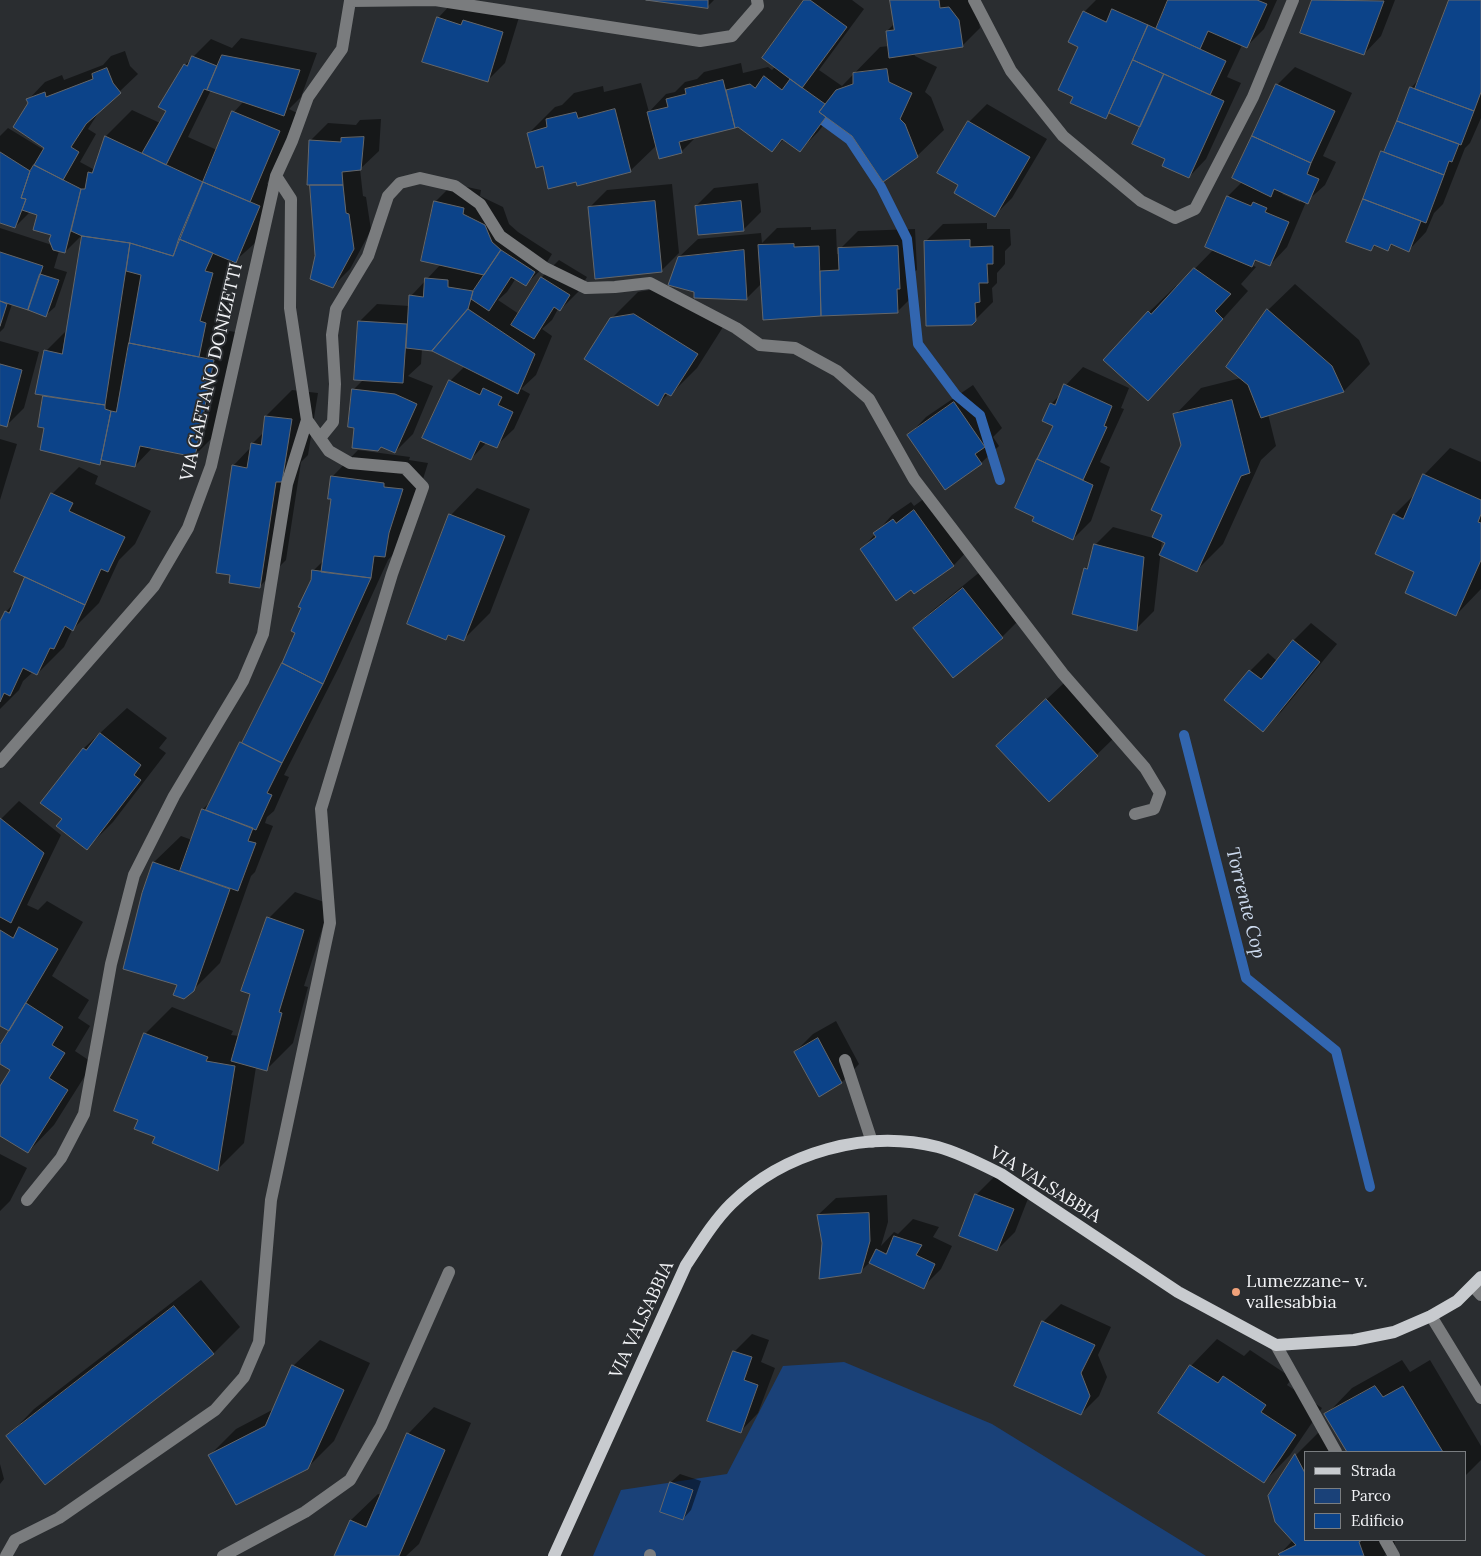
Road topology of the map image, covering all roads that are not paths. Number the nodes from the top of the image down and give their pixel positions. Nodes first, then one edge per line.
1 (349, 0) edge
2 (757, 0) edge
3 (974, 0) edge
4 (1293, 0) edge
5 (276, 176) junction
6 (307, 420) junction
7 (320, 438) junction
8 (0, 762) edge
9 (1135, 814) dead end
10 (845, 1060) dead end
11 (872, 1142) junction
12 (27, 1200) dead end
13 (449, 1272) dead end
14 (1478, 1286) edge
15 (1431, 1316) junction
16 (1276, 1345) junction
17 (1481, 1398) edge
18 (1335, 1451) edge
19 (1386, 1541) edge
20 (6, 1556) edge
21 (223, 1556) edge
22 (554, 1556) edge
23 (1394, 1556) edge

1 - 2 street
1 - 5 street, VIA GAETANO DONIZETTI
3 - 4 street
5 - 6 street
5 - 8 street, VIA GAETANO DONIZETTI
6 - 7 street
6 - 12 street
7 - 9 street
7 - 20 street
10 - 11 street
11 - 16 main road, VIA VALSABBIA
11 - 22 main road, VIA VALSABBIA
13 - 21 street
14 - 15 main road
15 - 16 main road
15 - 17 street
16 - 18 street
19 - 23 street

